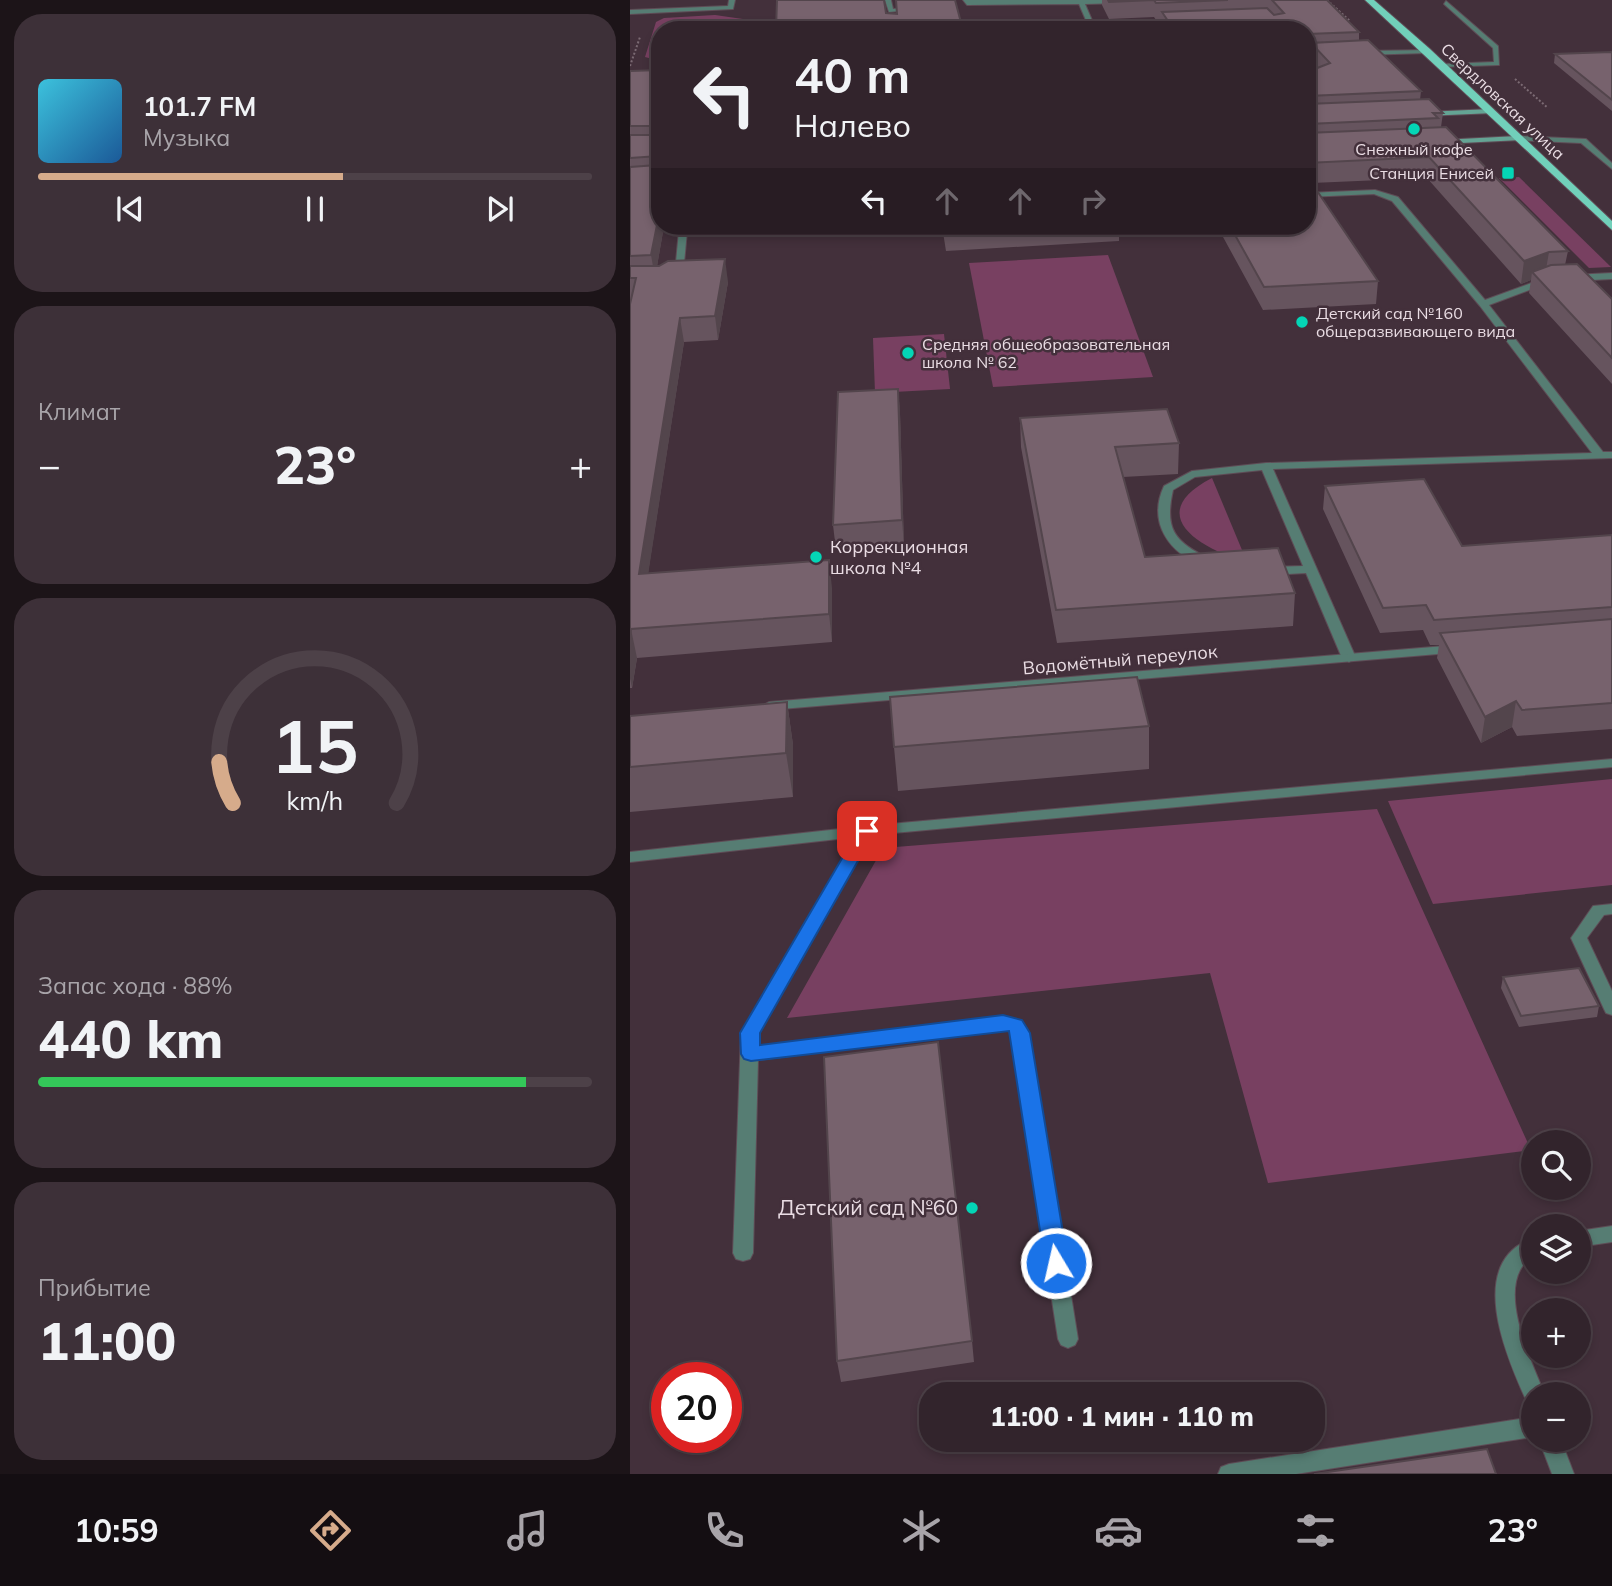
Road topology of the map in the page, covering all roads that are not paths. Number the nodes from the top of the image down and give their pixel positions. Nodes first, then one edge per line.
1 (732, 0) edge
2 (888, 0) edge
3 (1369, 0) edge
4 (1131, 1) edge
5 (967, 2) edge
6 (1082, 3) junction
7 (1446, 3) dead end
8 (954, 5) edge
9 (929, 7) edge
10 (891, 11) junction
11 (630, 12) edge
12 (892, 20) edge
13 (1090, 21) edge
14 (1427, 51) junction
15 (1347, 54) edge
16 (1442, 66) junction
17 (1490, 111) junction
18 (1412, 115) edge
19 (1518, 138) junction
20 (1438, 142) edge
21 (1612, 167) edge
22 (1316, 195) edge
23 (1612, 227) edge
24 (683, 235) edge
25 (1612, 276) edge
26 (663, 282) edge
27 (1483, 304) junction
28 (1606, 456) edge
29 (1266, 466) junction
30 (1218, 567) edge
31 (1310, 569) junction
32 (1252, 572) edge
33 (1473, 648) edge
34 (1349, 658) junction
35 (754, 707) edge
36 (1612, 763) edge
37 (867, 831) junction
38 (630, 857) edge
39 (1612, 909) edge
40 (1612, 1009) edge
41 (751, 1054) junction
42 (1612, 1234) edge
43 (1591, 1236) edge
44 (743, 1253) dead end
45 (1521, 1255) edge
46 (1068, 1339) dead end
47 (1530, 1382) edge
48 (1521, 1429) edge
49 (1555, 1452) edge
50 (1229, 1474) edge
51 (1563, 1474) edge

1 - 11 street
2 - 10 street
3 - 14 highway, Свердловская улица
4 - 6 street
5 - 6 street
5 - 8 street
6 - 13 street
7 - 16 street
9 - 10 street
10 - 12 street
14 - 15 street
14 - 16 highway, Свердловская улица
16 - 17 highway, Свердловская улица
17 - 18 main road
17 - 19 highway, Свердловская улица
19 - 20 main road
19 - 21 street
19 - 23 highway, Свердловская улица
22 - 27 street
24 - 26 street
25 - 27 street
27 - 28 street
28 - 29 street
29 - 30 street
29 - 31 street
31 - 32 street
31 - 34 street
33 - 34 street, Водомётный переулок
34 - 35 street, Водомётный переулок
36 - 37 street
37 - 38 street
37 - 41 street
39 - 40 street
41 - 44 street
41 - 46 street
42 - 43 street
45 - 47 street
48 - 50 street
49 - 51 street

